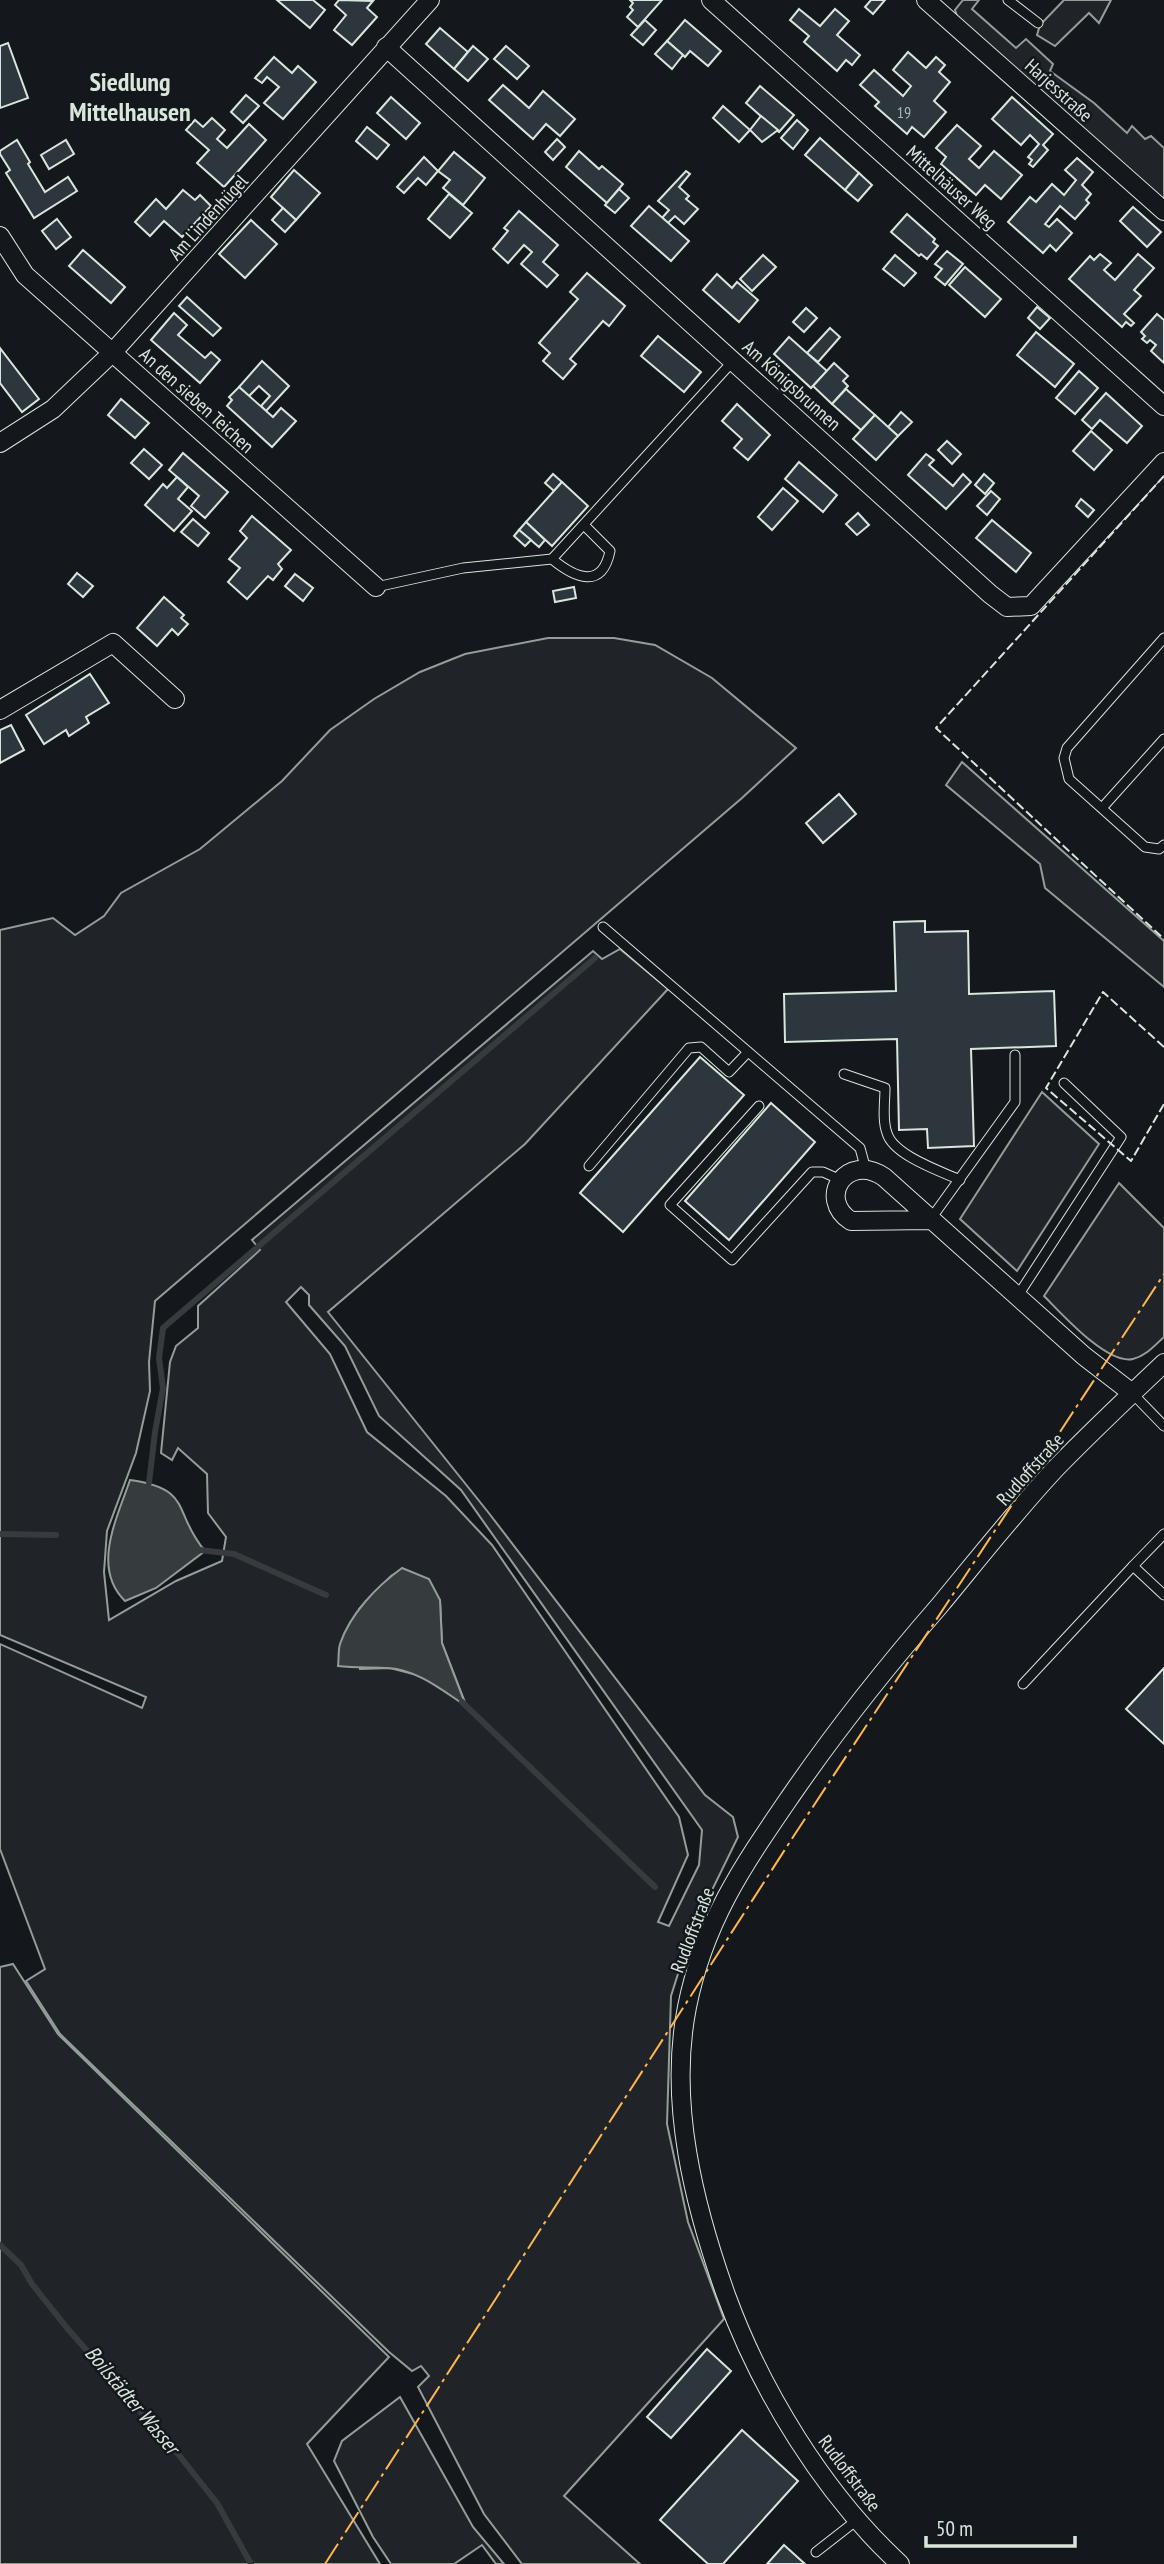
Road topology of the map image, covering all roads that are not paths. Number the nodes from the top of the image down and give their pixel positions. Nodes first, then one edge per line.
1 (430, 0) edge
2 (712, 0) edge
3 (1008, 0) edge
4 (936, 6) edge
5 (1038, 23) dead end
6 (386, 47) junction
7 (1164, 211) edge
8 (0, 236) edge
9 (112, 354) junction
10 (734, 360) junction
11 (1164, 405) edge
12 (0, 443) edge
13 (1164, 462) edge
14 (584, 524) junction
15 (552, 559) junction
16 (376, 587) joint
17 (1164, 638) edge
18 (175, 699) dead end
19 (0, 710) edge
20 (1164, 739) edge
21 (1102, 808) junction
22 (1164, 845) edge
23 (603, 927) dead end
24 (748, 1052) junction
25 (1015, 1055) dead end
26 (844, 1074) dead end
27 (1064, 1083) dead end
28 (759, 1106) dead end
29 (589, 1166) dead end
30 (866, 1170) junction
31 (841, 1180) junction
32 (960, 1180) junction
33 (930, 1220) junction
34 (1017, 1297) junction
35 (1164, 1363) edge
36 (1132, 1393) junction
37 (1164, 1426) edge
38 (1164, 1534) edge
39 (1133, 1566) junction
40 (1164, 1595) edge
41 (1023, 1684) dead end
42 (857, 2520) junction
43 (816, 2552) dead end
44 (900, 2564) edge

1 - 6 street, Am Lindenhügel
2 - 11 street, Mittelhäuser Weg
3 - 5 lane
4 - 7 street, Harjesstraße
6 - 9 street, Am Lindenhügel
6 - 10 street, Am Königsbrunnen
8 - 9 street, An den sieben Teichen
9 - 12 street, Am Lindenhügel
9 - 16 street, An den sieben Teichen
10 - 13 street, Am Königsbrunnen
10 - 14 lane
14 - 15 lane
14 - 15 lane
15 - 16 lane
17 - 21 lane
18 - 19 street
20 - 21 lane
21 - 22 lane
23 - 24 lane
24 - 29 lane
24 - 30 lane
25 - 32 lane
26 - 32 lane
27 - 34 lane
28 - 31 lane
30 - 31 street
30 - 33 street
31 - 33 street
32 - 33 lane
33 - 34 street
34 - 36 street
35 - 36 street, Rudloffstraße
36 - 37 lane
36 - 42 street, Rudloffstraße
38 - 39 lane
39 - 40 lane
39 - 41 lane
42 - 43 lane
42 - 44 street, Rudloffstraße

